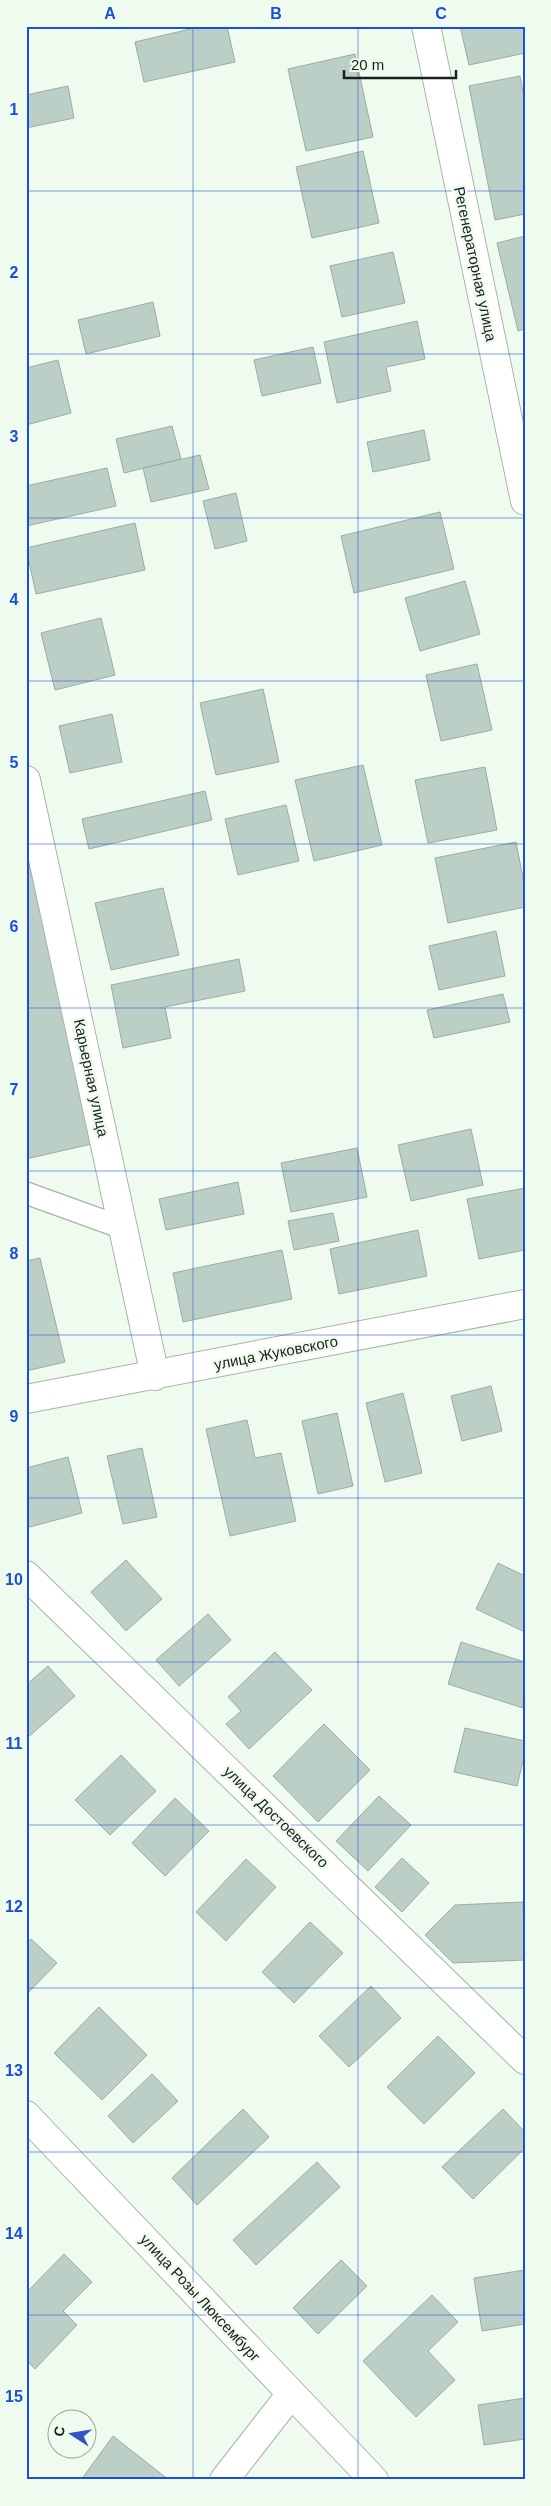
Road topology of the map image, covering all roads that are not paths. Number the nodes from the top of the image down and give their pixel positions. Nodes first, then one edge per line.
1 (426, 26) edge
2 (525, 501) edge
3 (26, 780) edge
4 (26, 1193) edge
5 (123, 1228) junction
6 (525, 1304) edge
7 (155, 1376) junction
8 (26, 1399) edge
9 (26, 1575) edge
10 (525, 2060) edge
11 (26, 2115) edge
12 (290, 2394) junction
13 (224, 2480) edge
14 (374, 2480) edge

1 - 2 street, Регенераторная улица
3 - 5 street, Карьерная улица
4 - 5 lane
5 - 7 street, Карьерная улица
6 - 7 street, улица Жуковского
7 - 8 street, улица Жуковского
9 - 10 street, улица Достоевского
11 - 12 street, улица Розы Люксембург
12 - 13 street
12 - 14 street, улица Розы Люксембург

